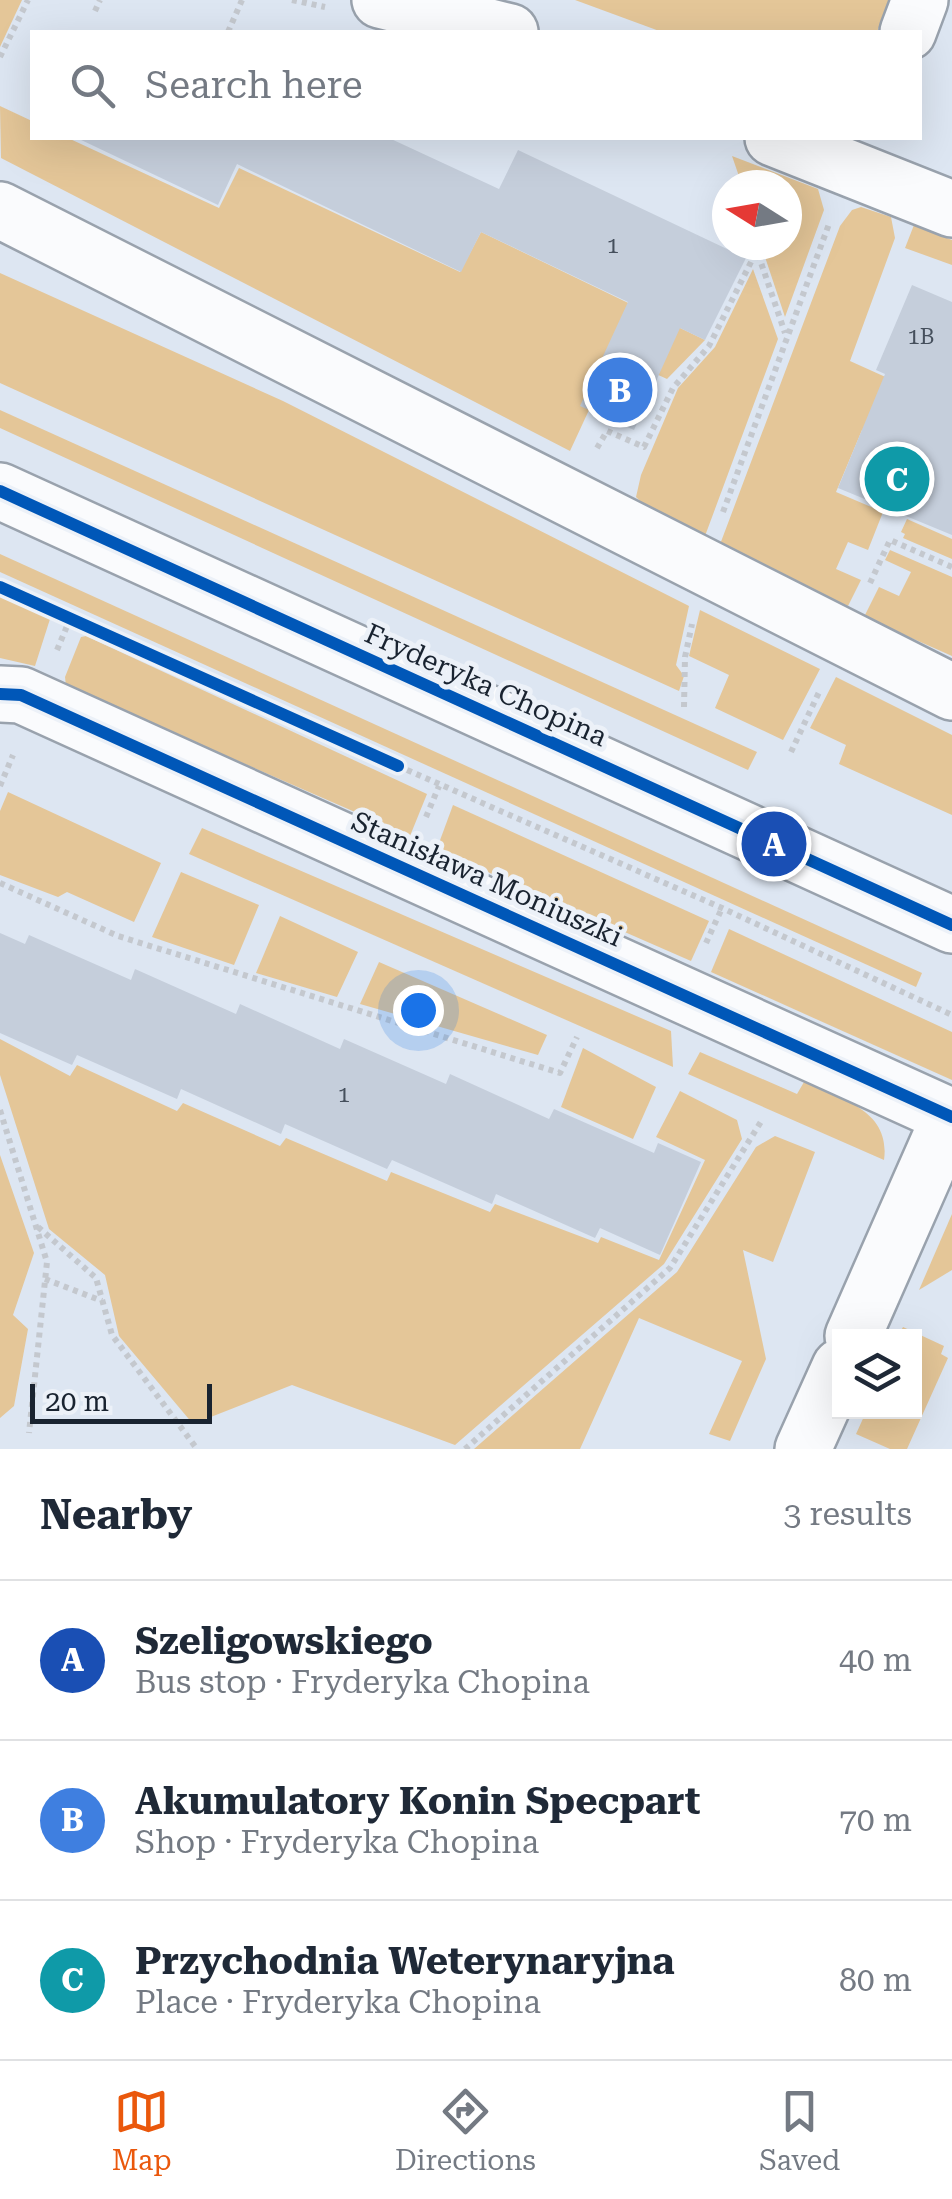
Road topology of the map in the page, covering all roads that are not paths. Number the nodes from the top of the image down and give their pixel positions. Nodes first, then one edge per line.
1 (380, 0) edge
2 (920, 0) edge
3 (502, 30) edge
4 (909, 30) edge
5 (777, 140) edge
6 (853, 172) edge
7 (952, 209) edge
8 (0, 210) edge
9 (0, 491) edge
10 (952, 692) edge
11 (0, 694) edge
12 (952, 924) edge
13 (951, 1116) edge
14 (856, 1329) edge
15 (832, 1385) edge
16 (803, 1449) edge

1 - 3 street
2 - 4 street
5 - 6 street
6 - 7 street
8 - 10 street
9 - 12 street, Fryderyka Chopina
11 - 13 street, Stanisława Moniuszki
13 - 14 street
15 - 16 street

